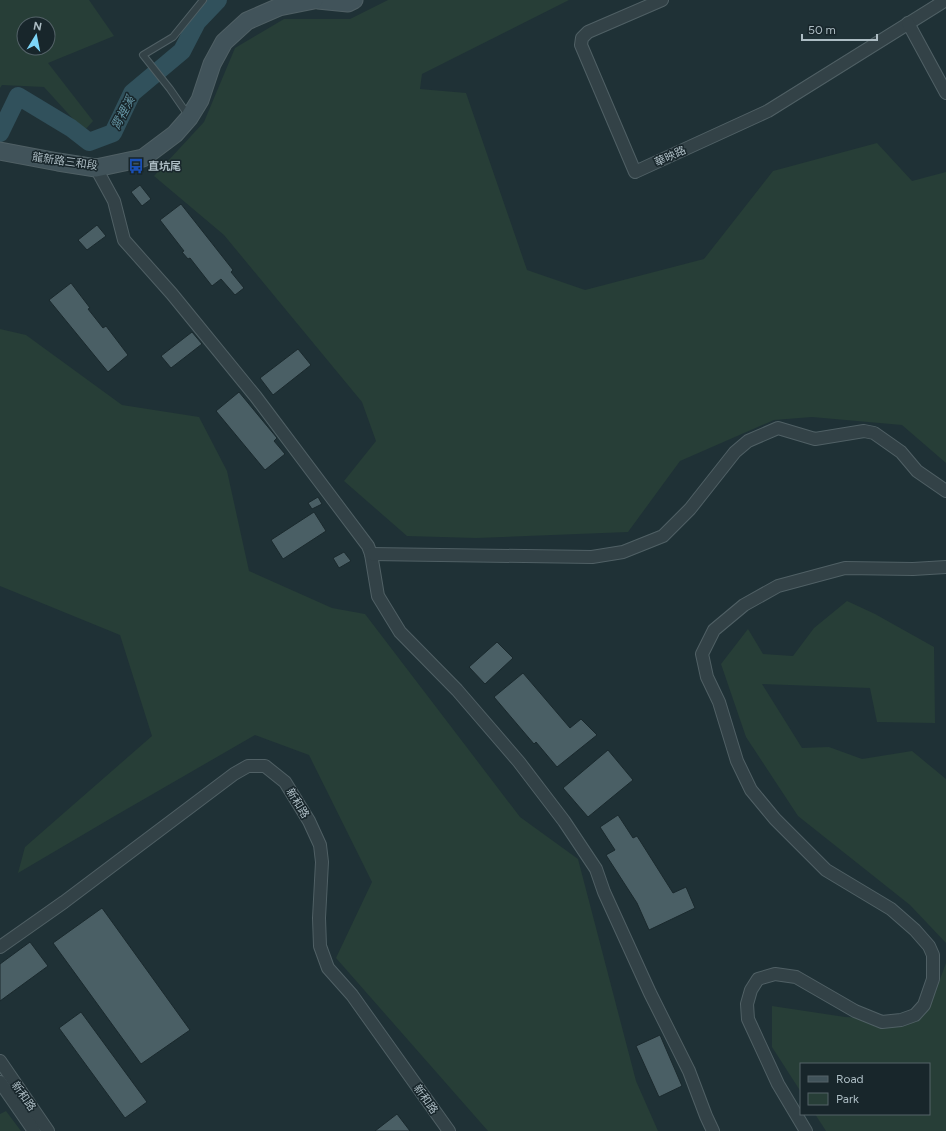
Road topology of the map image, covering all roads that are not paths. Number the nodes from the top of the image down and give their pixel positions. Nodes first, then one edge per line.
1 (203, 0) edge
2 (314, 0) edge
3 (318, 0) edge
4 (354, 0) edge
5 (662, 0) edge
6 (946, 0) edge
7 (908, 23) junction
8 (946, 93) edge
9 (189, 118) junction
10 (0, 151) edge
11 (96, 168) junction
12 (946, 491) edge
13 (371, 554) junction
14 (946, 567) edge
15 (0, 947) edge
16 (0, 1061) edge
17 (0, 1082) edge
18 (34, 1131) edge
19 (48, 1131) edge
20 (448, 1131) edge
21 (713, 1131) edge
22 (806, 1131) edge

1 - 9 lane
2 - 9 street, 龍新路三和段
3 - 4 street
5 - 7 street, 華映路
6 - 7 street, 華映路
7 - 8 street
9 - 11 street, 龍新路三和段
10 - 11 street, 龍新路三和段
11 - 13 street
12 - 13 street
13 - 21 street
14 - 22 street
15 - 20 street, 新和路
16 - 19 street, 新和路
17 - 18 street, 新和路

